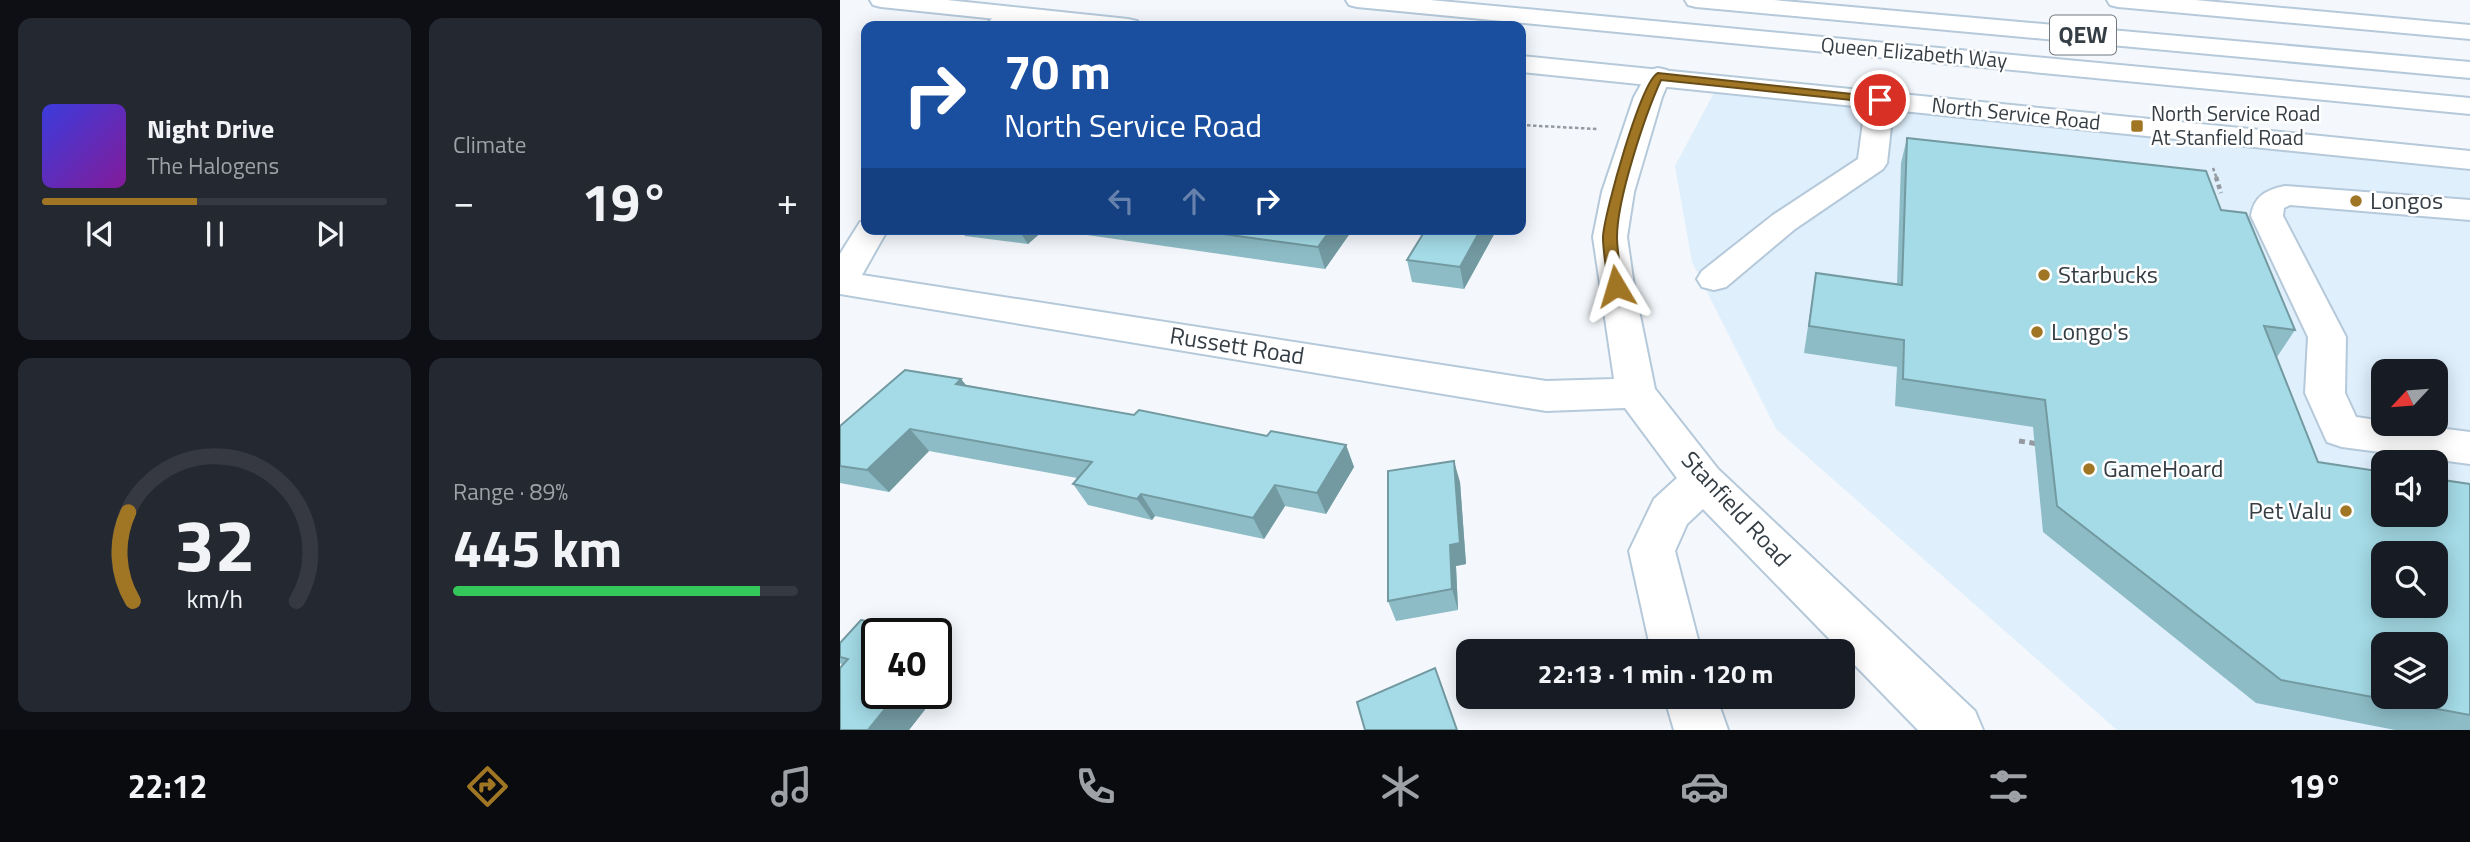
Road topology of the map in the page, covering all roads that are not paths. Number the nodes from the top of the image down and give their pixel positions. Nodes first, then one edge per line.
1 (881, 0) edge
2 (1357, 0) edge
3 (1696, 0) edge
4 (2118, 0) edge
5 (1002, 20) edge
6 (1023, 21) edge
7 (2470, 32) edge
8 (1526, 64) edge
9 (2470, 70) edge
10 (1658, 76) junction
11 (1880, 100) junction
12 (2470, 106) edge
13 (2470, 160) edge
14 (2470, 210) edge
15 (868, 235) edge
16 (1714, 278) dead end
17 (840, 282) edge
18 (1636, 393) junction
19 (2470, 448) edge
20 (1703, 481) junction
21 (1673, 639) edge
22 (1694, 709) edge
23 (1701, 730) edge
24 (1956, 730) edge

1 - 5 main road
2 - 12 main road, Queen Elizabeth Way / QEW
3 - 9 main road, Queen Elizabeth Way / QEW
4 - 7 main road
5 - 6 main road
8 - 10 main road, North Service Road
10 - 11 main road, North Service Road
10 - 18 main road, Stanfield Road
11 - 13 main road, North Service Road
11 - 16 main road
14 - 19 main road
15 - 17 main road
17 - 18 main road, Russett Road
18 - 20 main road, Stanfield Road
20 - 21 main road
20 - 24 main road, Stanfield Road
22 - 23 main road

